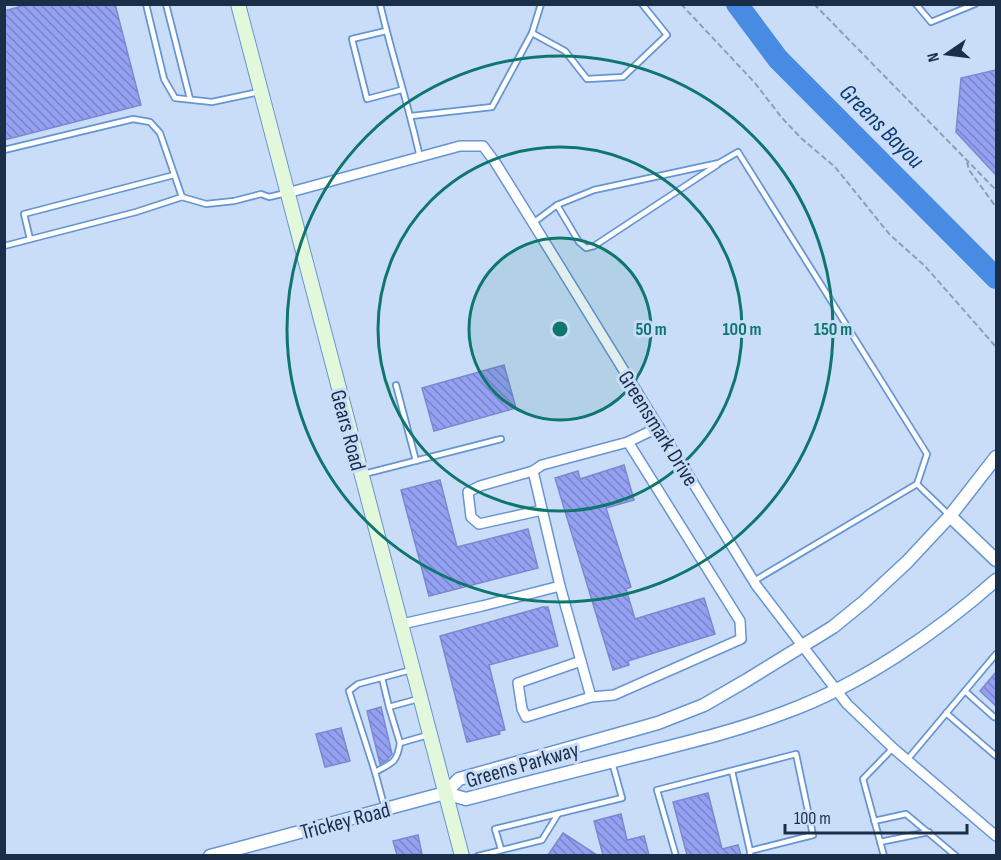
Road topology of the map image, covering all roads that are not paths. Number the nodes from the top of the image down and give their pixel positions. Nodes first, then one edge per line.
1 (146, 4) edge
2 (166, 4) edge
3 (238, 4) edge
4 (380, 4) edge
5 (542, 4) edge
6 (642, 4) edge
7 (916, 4) edge
8 (975, 4) edge
9 (386, 31) junction
10 (532, 33) junction
11 (401, 90) junction
12 (261, 92) junction
13 (190, 99) junction
14 (411, 116) junction
15 (4, 150) edge
16 (420, 158) junction
17 (719, 163) junction
18 (174, 175) junction
19 (287, 193) junction
20 (182, 197) junction
21 (557, 205) junction
22 (533, 223) junction
23 (30, 239) junction
24 (4, 246) edge
25 (396, 386) dead end
26 (659, 427) junction
27 (501, 439) dead end
28 (628, 442) junction
29 (996, 457) edge
30 (416, 461) junction
31 (533, 471) junction
32 (361, 475) junction
33 (917, 484) junction
34 (542, 510) junction
35 (950, 516) junction
36 (996, 560) edge
37 (996, 580) edge
38 (754, 581) junction
39 (560, 586) junction
40 (402, 624) junction
41 (803, 646) junction
42 (996, 654) edge
43 (581, 661) junction
44 (413, 670) junction
45 (382, 678) junction
46 (836, 690) junction
47 (965, 691) junction
48 (591, 697) junction
49 (421, 698) junction
50 (389, 707) junction
51 (946, 713) junction
52 (994, 717) dead end
53 (430, 734) junction
54 (607, 739) junction
55 (400, 743) junction
56 (893, 748) junction
57 (996, 756) edge
58 (907, 760) junction
59 (612, 762) junction
60 (732, 771) junction
61 (375, 772) junction
62 (446, 793) junction
63 (385, 809) junction
64 (558, 814) junction
65 (874, 821) junction
66 (929, 832) junction
67 (996, 836) edge
68 (880, 842) junction
69 (501, 849) junction
70 (750, 853) edge
71 (210, 855) edge
72 (462, 855) edge
73 (478, 855) edge
74 (676, 855) edge
75 (884, 855) edge
76 (954, 855) edge

1 - 13 lane
2 - 13 lane
3 - 12 main road, Gears Road
4 - 9 lane
5 - 10 lane
6 - 10 lane
7 - 8 lane
9 - 11 lane
9 - 11 lane
10 - 14 lane
11 - 14 lane
12 - 13 lane
12 - 19 main road, Gears Road
14 - 16 lane
15 - 18 lane
16 - 19 street, Greensmark Drive
16 - 22 street, Greensmark Drive
17 - 21 lane
17 - 21 lane
17 - 33 lane
18 - 20 lane
18 - 23 lane
19 - 20 lane
19 - 32 main road, Gears Road
20 - 23 lane
21 - 22 lane
22 - 26 street, Greensmark Drive
23 - 24 lane
25 - 30 lane
26 - 28 street
26 - 38 street, Greensmark Drive
27 - 30 lane
28 - 31 street
28 - 48 street
29 - 35 street, Greens Parkway
30 - 32 lane
31 - 34 street
31 - 34 street
32 - 40 main road, Gears Road
33 - 35 lane
33 - 38 lane
34 - 39 street
35 - 36 street
35 - 41 street, Greens Parkway
37 - 46 street, Greens Parkway
38 - 41 street, Greensmark Drive
39 - 40 street
39 - 43 street
40 - 44 main road, Gears Road
41 - 46 street, Greensmark Drive
41 - 54 street, Greens Parkway
42 - 47 lane
43 - 48 street
43 - 48 street
44 - 45 lane
44 - 49 main road, Gears Road
45 - 50 lane
45 - 61 lane
46 - 56 street, Greensmark Drive
46 - 59 street, Greens Parkway
47 - 51 lane
47 - 52 lane
49 - 50 lane
49 - 53 main road, Gears Road
50 - 55 lane
51 - 57 lane
51 - 58 lane
53 - 55 lane
53 - 62 main road, Gears Road
54 - 59 street
54 - 62 street, Greens Parkway
55 - 61 lane
56 - 58 street, Greensmark Drive
56 - 65 lane
58 - 67 street, Greensmark Drive
59 - 62 street, Greens Parkway
59 - 64 lane
60 - 70 lane
60 - 70 lane
60 - 74 lane
61 - 63 lane
62 - 63 street, Trickey Road
62 - 72 main road, Gears Road
63 - 71 street, Trickey Road
64 - 69 lane
64 - 69 lane
65 - 66 lane
65 - 68 lane
66 - 68 lane
66 - 76 lane
68 - 75 lane
69 - 73 lane

